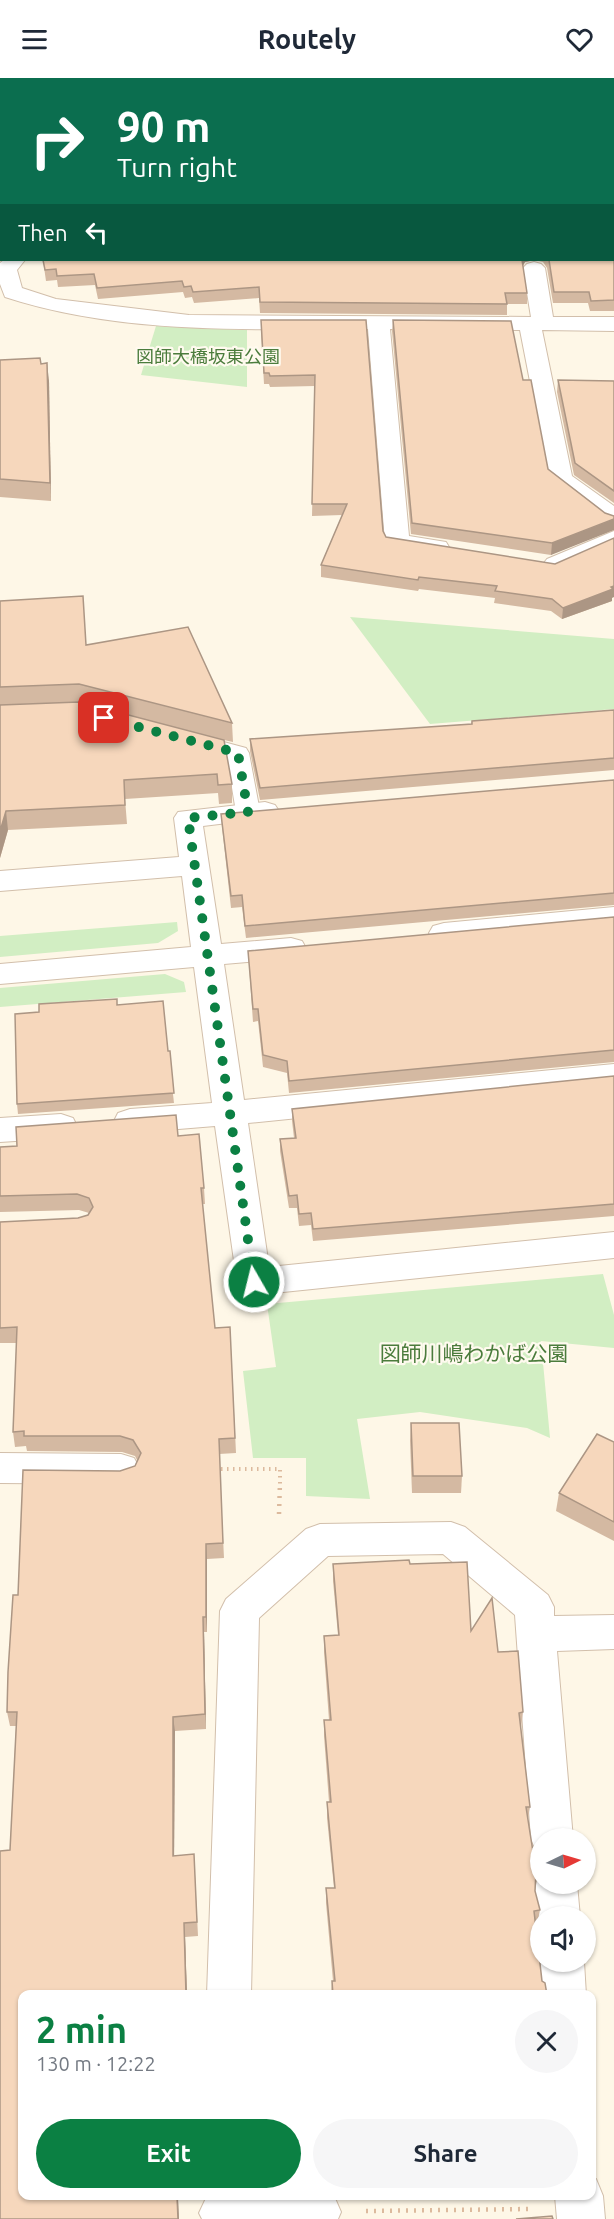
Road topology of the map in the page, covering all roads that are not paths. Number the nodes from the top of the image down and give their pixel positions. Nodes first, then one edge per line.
1 (14, 261) edge
2 (534, 268) dead end
3 (379, 324) junction
4 (614, 324) edge
5 (536, 325) junction
6 (614, 518) edge
7 (614, 538) edge
8 (464, 552) edge
9 (532, 561) edge
10 (171, 735) edge
11 (295, 808) edge
12 (248, 812) junction
13 (195, 865) junction
14 (0, 881) edge
15 (614, 917) edge
16 (411, 936) edge
17 (315, 945) edge
18 (208, 956) junction
19 (0, 974) edge
20 (614, 1075) edge
21 (230, 1113) junction
22 (0, 1130) edge
23 (614, 1245) edge
24 (0, 1468) edge
25 (121, 1469) edge
26 (614, 1632) edge
27 (537, 1634) junction
28 (551, 1828) edge
29 (563, 1972) edge
30 (229, 1990) edge
31 (564, 1990) edge
32 (223, 2209) edge
33 (317, 2212) road end

1 - 3 street
2 - 5 street
3 - 5 street
3 - 8 street
4 - 5 street
5 - 6 street
7 - 9 street
10 - 12 lane
11 - 12 street
12 - 13 street
13 - 14 street
13 - 18 street
15 - 16 street
17 - 18 street
18 - 19 street
18 - 21 street
20 - 21 street
21 - 22 street
21 - 23 street
24 - 25 street
26 - 27 street
27 - 28 street
27 - 30 street
29 - 31 street
32 - 33 street

